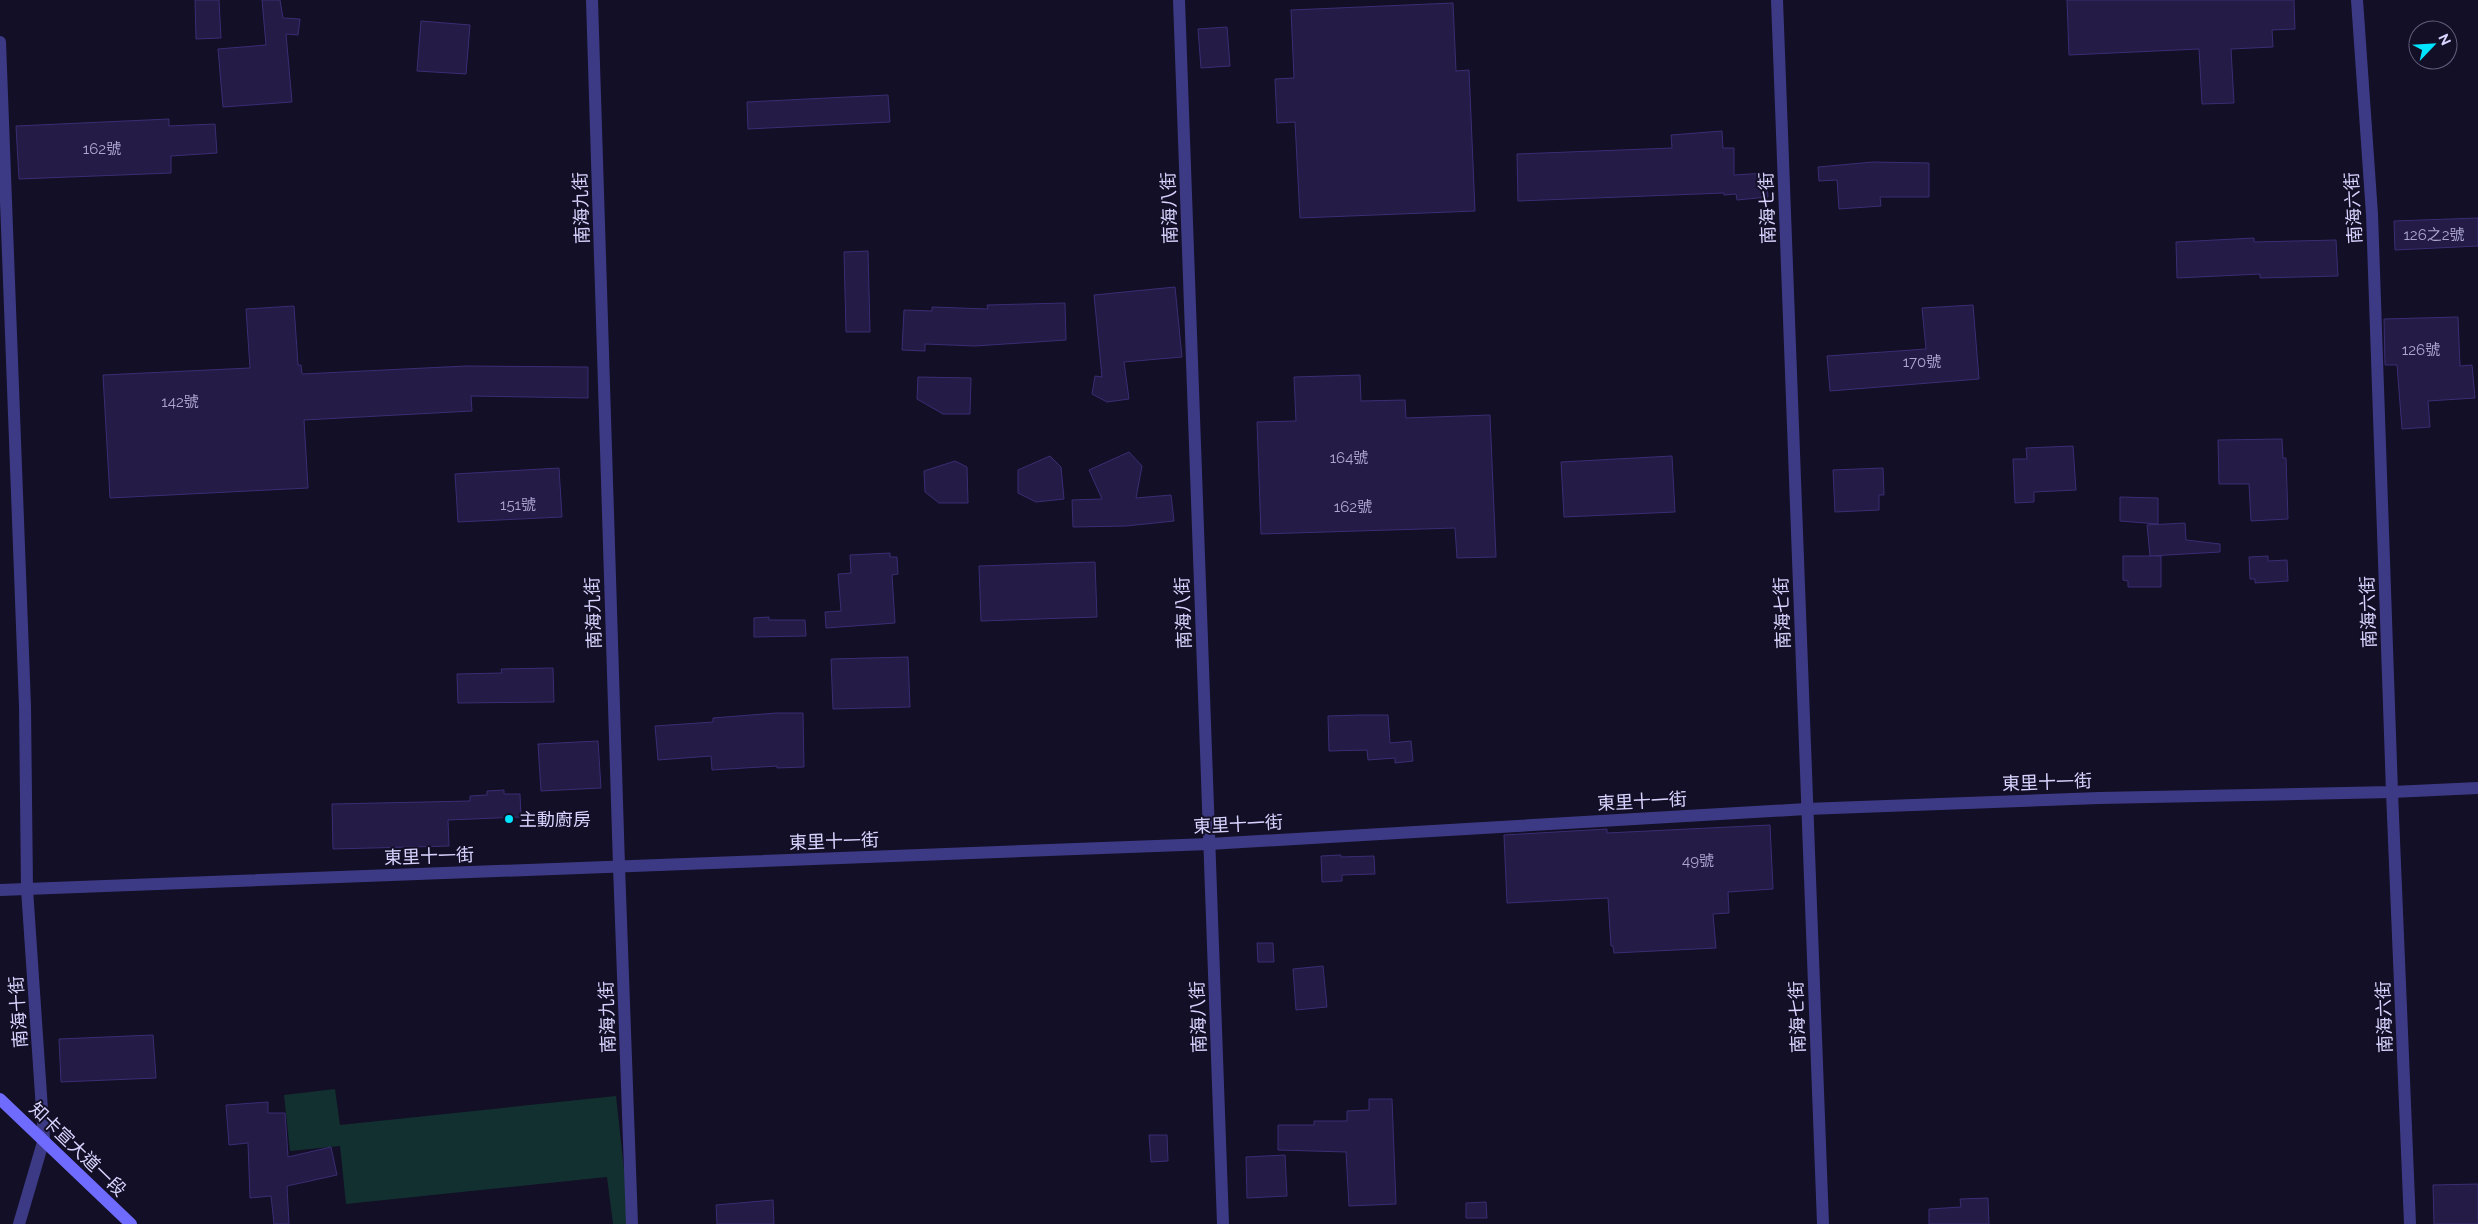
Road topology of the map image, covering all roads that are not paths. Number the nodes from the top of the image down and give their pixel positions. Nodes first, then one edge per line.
1 (592, 0) edge
2 (1179, 0) edge
3 (1777, 0) edge
4 (2357, 0) edge
5 (0, 42) edge
6 (2, 130) edge
7 (6, 318) edge
8 (2478, 788) edge
9 (2392, 792) junction
10 (1806, 808) junction
11 (1209, 844) junction
12 (618, 866) junction
13 (27, 889) junction
14 (0, 890) edge
15 (0, 1099) edge
16 (44, 1139) junction
17 (19, 1224) edge
18 (131, 1224) edge
19 (632, 1224) edge
20 (1223, 1224) edge
21 (1823, 1224) edge
22 (2410, 1224) edge

1 - 12 street, 南海九街
2 - 11 street, 南海八街
3 - 10 street, 南海七街
4 - 9 street, 南海六街
5 - 6 street, 南海十街
6 - 7 street, 南海十街
7 - 13 street, 南海十街
8 - 9 street, 東里十一街
9 - 10 street, 東里十一街
9 - 22 street, 南海六街
10 - 11 street, 東里十一街
10 - 21 street, 南海七街
11 - 12 street, 東里十一街
11 - 20 street, 南海八街
12 - 13 street, 東里十一街
12 - 19 street, 南海九街
13 - 14 street, 東里十一街
13 - 16 street, 南海十街
15 - 16 street, 知卡宣大道一段
16 - 17 street
16 - 18 street, 知卡宣大道一段

